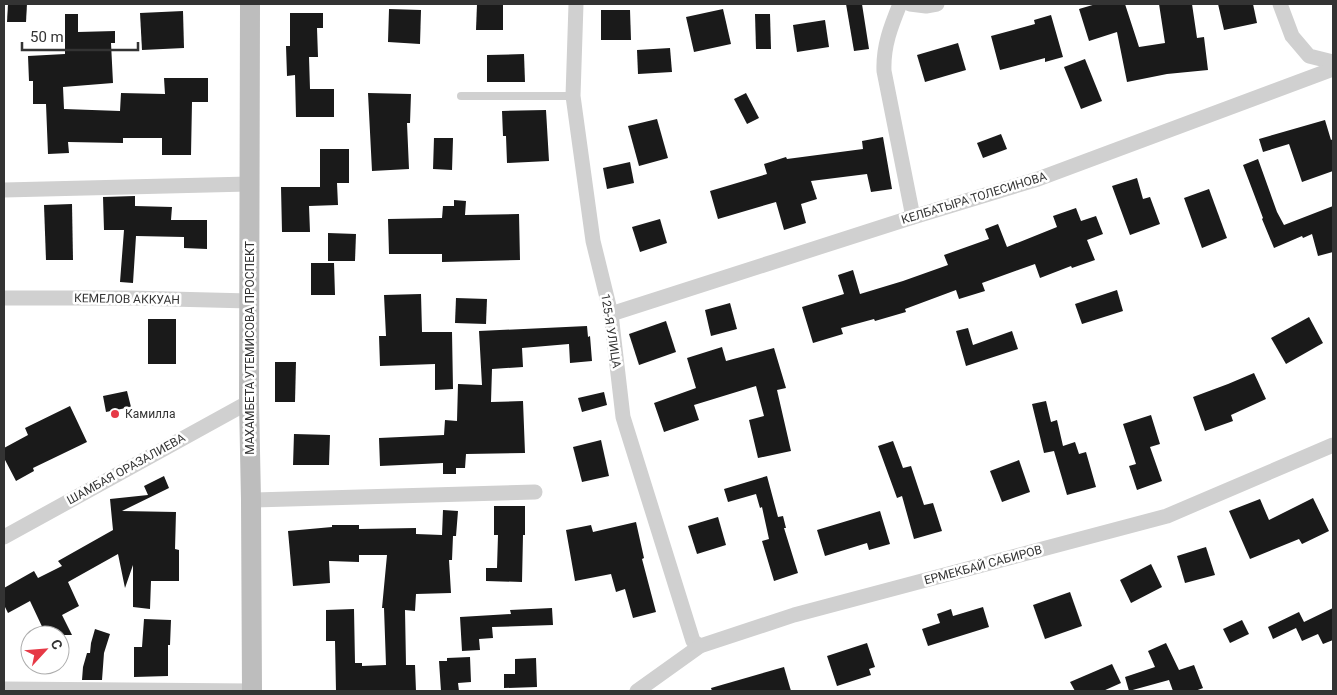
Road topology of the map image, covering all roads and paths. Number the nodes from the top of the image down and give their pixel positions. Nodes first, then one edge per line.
1 (250, 4) edge
2 (576, 4) edge
3 (900, 4) edge
4 (910, 4) edge
5 (936, 4) edge
6 (1280, 4) edge
7 (1333, 62) edge
8 (1333, 69) edge
9 (461, 96) dead end
10 (573, 96) junction
11 (249, 184) junction
12 (4, 190) edge
13 (913, 216) junction
14 (4, 298) edge
15 (250, 301) junction
16 (611, 314) junction
17 (249, 402) junction
18 (1333, 445) edge
19 (535, 492) dead end
20 (252, 500) junction
21 (4, 537) edge
22 (700, 646) junction
23 (4, 689) edge
24 (252, 691) edge
25 (637, 691) edge

1 - 11 street, МАХАМБЕТА УТЕМИСОВА ПРОСПЕКТ
2 - 10 street, 125-Я УЛИЦА
3 - 13 street
4 - 5 street
6 - 7 street
8 - 13 street, КЕЛБАТЫРА ТОЛЕСИНОВА
9 - 10 lane
10 - 16 street, 125-Я УЛИЦА
11 - 12 street
11 - 15 street, МАХАМБЕТА УТЕМИСОВА ПРОСПЕКТ
13 - 16 street, КЕЛБАТЫРА ТОЛЕСИНОВА
14 - 15 street, КЕМЕЛОВ АККУАН
15 - 17 street, МАХАМБЕТА УТЕМИСОВА ПРОСПЕКТ
16 - 22 street, 125-Я УЛИЦА
17 - 20 street, МАХАМБЕТА УТЕМИСОВА ПРОСПЕКТ
17 - 21 street, ШАМБАЯ ОРАЗАЛИЕВА
18 - 22 street, ЕРМЕКБАЙ САБИРОВ
19 - 20 street
20 - 24 street, МАХАМБЕТА УТЕМИСОВА ПРОСПЕКТ
22 - 25 street, ЕРМЕКБАЙ САБИРОВ
23 - 24 street

